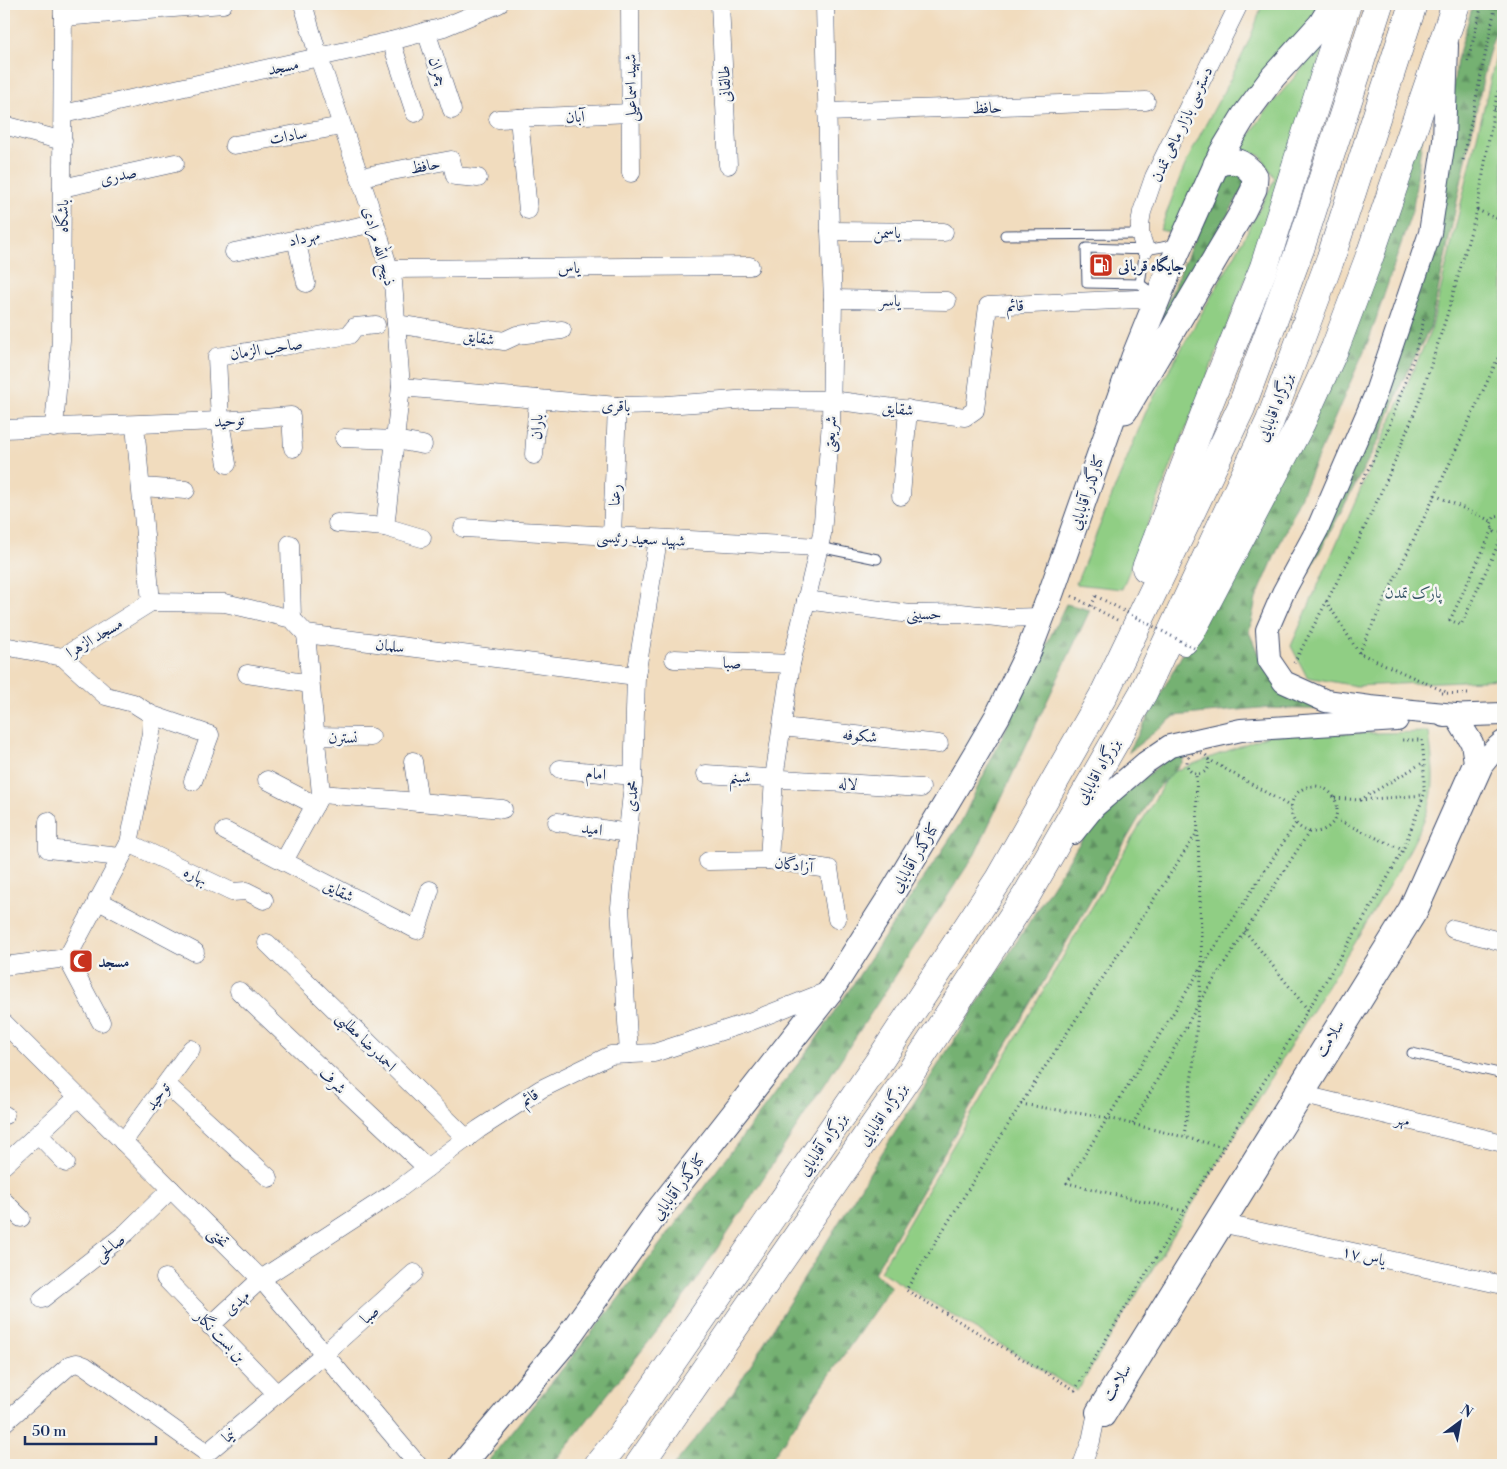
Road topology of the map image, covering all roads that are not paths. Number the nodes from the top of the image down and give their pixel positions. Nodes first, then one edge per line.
1 (223, 4) edge
2 (303, 4) edge
3 (630, 4) edge
4 (720, 4) edge
5 (825, 4) edge
6 (1239, 4) edge
7 (1333, 4) edge
8 (1347, 4) edge
9 (1379, 4) edge
10 (1413, 4) edge
11 (1456, 4) edge
12 (493, 5) edge
13 (63, 10) edge
14 (426, 32) junction
15 (1447, 34) junction
16 (391, 41) junction
17 (319, 58) junction
18 (1146, 101) dead end
19 (452, 110) dead end
20 (827, 112) junction
21 (415, 113) dead end
22 (630, 113) junction
23 (63, 114) junction
24 (519, 118) junction
25 (498, 120) dead end
26 (4, 125) edge
27 (342, 126) junction
28 (63, 141) junction
29 (234, 145) dead end
30 (175, 163) dead end
31 (1216, 164) junction
32 (728, 165) dead end
33 (631, 173) dead end
34 (360, 177) junction
35 (478, 178) dead end
36 (62, 188) junction
37 (528, 210) dead end
38 (375, 223) junction
39 (830, 231) junction
40 (944, 232) dead end
41 (1005, 235) dead end
42 (296, 239) junction
43 (1183, 240) junction
44 (1143, 241) junction
45 (234, 252) dead end
46 (750, 266) dead end
47 (389, 269) junction
48 (306, 283) dead end
49 (1149, 291) junction
50 (833, 299) junction
51 (947, 301) dead end
52 (396, 324) junction
53 (376, 325) dead end
54 (562, 330) dead end
55 (401, 387) junction
56 (538, 399) junction
57 (831, 400) junction
58 (617, 406) junction
59 (908, 410) junction
60 (965, 417) joint
61 (220, 421) junction
62 (135, 424) junction
63 (54, 428) junction
64 (4, 429) edge
65 (344, 438) dead end
66 (395, 440) junction
67 (423, 444) dead end
68 (293, 448) dead end
69 (1099, 454) junction
70 (534, 455) dead end
71 (227, 464) dead end
72 (141, 487) junction
73 (186, 490) dead end
74 (901, 496) dead end
75 (337, 523) dead end
76 (385, 528) junction
77 (464, 528) dead end
78 (612, 536) junction
79 (422, 538) dead end
80 (658, 538) junction
81 (290, 544) dead end
82 (819, 547) junction
83 (877, 559) dead end
84 (806, 600) junction
85 (151, 602) junction
86 (1042, 617) junction
87 (292, 619) junction
88 (306, 634) junction
89 (4, 646) edge
90 (63, 657) junction
91 (674, 659) dead end
92 (791, 664) junction
93 (247, 674) dead end
94 (636, 676) junction
95 (310, 684) junction
96 (1143, 693) junction
97 (1455, 714) junction
98 (1503, 714) edge
99 (152, 715) junction
100 (782, 727) junction
101 (315, 736) junction
102 (371, 738) dead end
103 (1503, 742) edge
104 (939, 744) dead end
105 (412, 760) dead end
106 (560, 769) dead end
107 (706, 774) dead end
108 (633, 776) junction
109 (774, 778) junction
110 (267, 780) dead end
111 (193, 781) dead end
112 (921, 788) dead end
113 (318, 799) junction
114 (419, 802) junction
115 (502, 809) dead end
116 (1035, 815) junction
117 (48, 821) dead end
118 (556, 822) dead end
119 (225, 831) dead end
120 (628, 833) junction
121 (124, 850) junction
122 (769, 860) junction
123 (284, 861) junction
124 (708, 861) dead end
125 (1031, 887) junction
126 (430, 890) dead end
127 (97, 900) junction
128 (264, 900) dead end
129 (837, 920) dead end
130 (1453, 930) dead end
131 (1503, 942) edge
132 (267, 943) dead end
133 (195, 952) dead end
134 (66, 958) junction
135 (4, 966) edge
136 (831, 990) junction
137 (239, 991) dead end
138 (100, 1022) dead end
139 (7, 1033) edge
140 (191, 1049) dead end
141 (629, 1054) junction
142 (1412, 1054) dead end
143 (1503, 1074) edge
144 (166, 1084) junction
145 (1304, 1094) junction
146 (78, 1097) junction
147 (38, 1134) junction
148 (467, 1139) junction
149 (123, 1142) junction
150 (1503, 1143) edge
151 (66, 1163) dead end
152 (4, 1165) edge
153 (427, 1168) junction
154 (269, 1178) dead end
155 (171, 1190) junction
156 (4, 1201) edge
157 (21, 1218) dead end
158 (1225, 1224) junction
159 (414, 1273) dead end
160 (165, 1278) dead end
161 (261, 1279) junction
162 (1503, 1285) edge
163 (42, 1299) dead end
164 (210, 1326) junction
165 (324, 1354) junction
166 (277, 1394) junction
167 (7, 1412) edge
168 (1101, 1414) junction
169 (418, 1465) edge
170 (462, 1465) edge
171 (598, 1465) edge
172 (639, 1465) edge
173 (1082, 1465) edge

1 - 13 street
2 - 17 street, ذبیح الله مرادی
3 - 22 street, شهید اسماعیلی
4 - 32 street, طالقانی
5 - 20 street, شریعتی
6 - 44 street, دسترسی بازار ماهی تمدن
7 - 31 main road, کنارگذر آقابابایی
8 - 116 highway
9 - 116 highway, بزرگراه اقابابایی
10 - 96 highway, بزرگراه اقابابایی
11 - 15 highway
12 - 14 street, مسجد
13 - 23 street, باشگاه
14 - 16 street, مسجد
14 - 19 street, چمران
15 - 96 highway
15 - 97 street
16 - 17 street, مسجد
16 - 21 street
17 - 23 street, مسجد
17 - 27 street, ذبیح الله مرادی
18 - 20 street, حافظ
20 - 39 street, شریعتی
22 - 24 street, آبان
22 - 33 street, شهید اسماعیلی
23 - 28 street, باشگاه
24 - 25 street, آبان
24 - 37 street
26 - 28 street
27 - 29 street, سادات
27 - 34 street, ذبیح الله مرادی
28 - 36 street, باشگاه
30 - 36 street, صدری
31 - 43 main road, کنارگذر آقابابایی
31 - 69 main road
34 - 35 street, حافظ
34 - 38 street, ذبیح الله مرادی
36 - 63 street, باشگاه
38 - 42 street, مهرداد
38 - 47 street, ذبیح الله مرادی
39 - 40 street, یاسمن
39 - 50 street, شریعتی
41 - 44 lane
42 - 45 street, مهرداد
42 - 48 street
43 - 44 lane
43 - 49 main road, کنارگذر آقابابایی
44 - 49 lane
44 - 49 lane
46 - 47 street, یاس
47 - 52 street, ذبیح الله مرادی
49 - 60 street, قائم
49 - 69 main road, کنارگذر آقابابایی
50 - 51 street, یاسر
50 - 57 street, شریعتی
52 - 54 street, شقایق
52 - 55 street, ذبیح الله مرادی
53 - 61 street, صاحب الزمان
55 - 56 street, باقری
55 - 66 street, ذبیح الله مرادی
56 - 58 street, باقری
56 - 70 street, باران
57 - 58 street, باقری
57 - 59 street, شقایق
57 - 82 street, شریعتی
58 - 78 street, رعنا
59 - 60 street, شقایق
59 - 74 street
61 - 62 street, توحید
61 - 68 street, توحید
61 - 71 street
62 - 63 street, توحید
62 - 72 street
63 - 64 street, توحید
65 - 66 street
66 - 67 street
66 - 76 street, ذبیح الله مرادی
69 - 86 main road, کنارگذر آقابابایی
72 - 73 street
72 - 85 street
75 - 76 street
76 - 79 street
77 - 78 street, شهید سعید رئیسی
78 - 80 street, شهید سعید رئیسی
80 - 82 street, شهید سعید رئیسی
80 - 94 street, محمدی
81 - 87 street
82 - 83 lane
82 - 84 street, شریعتی
84 - 86 street, حسینی
84 - 92 street, شریعتی
85 - 87 street
85 - 90 street, مسجد الزهرا
86 - 136 main road, کنارگذر آقابابایی
87 - 88 street
88 - 94 street, سلمان
88 - 95 street
89 - 90 street, مسجد الزهرا
90 - 99 street
91 - 92 street, صبا
92 - 100 street, شریعتی
93 - 95 street
94 - 108 street, محمدی
95 - 101 street
96 - 125 highway, بزرگراه اقابابایی
97 - 98 street
97 - 125 street
97 - 168 street, سلامت
99 - 111 street
99 - 121 street
100 - 104 street, شکوفه
100 - 109 street, شریعتی
101 - 102 street, نسترن
101 - 113 street
103 - 145 street, سلامت
105 - 114 street
106 - 108 street, امام
107 - 109 street, شبنم
108 - 120 street, محمدی
109 - 112 street, لاله
109 - 122 street, شریعتی
110 - 113 street
113 - 114 street
113 - 123 street
114 - 115 street
116 - 171 highway, بزرگراه آقابابایی
117 - 121 street, بهاره
118 - 120 street, امید
119 - 123 street, شقایق
120 - 141 street, محمدی
121 - 127 street
121 - 128 street, بهاره
122 - 124 street, آزادگان
122 - 129 street, آزادگان
123 - 126 street, شقایق
125 - 172 highway, بزرگراه اقابابایی
127 - 133 street
127 - 134 street
130 - 131 street
132 - 148 street, احمدرضا مطلبی
134 - 135 street
134 - 138 street
136 - 141 street, قائم
136 - 170 main road, کنارگذر آقابابایی
137 - 153 street, شرف
139 - 146 street, تختی
140 - 144 street, توحید
141 - 148 street, قائم
142 - 143 lane
144 - 149 street, توحید
144 - 154 street
145 - 150 street, مهر
145 - 158 street, سلامت
146 - 147 street
146 - 149 street, تختی
147 - 151 street
147 - 152 street
148 - 153 street, قائم
149 - 155 street, تختی
153 - 161 street, قائم
155 - 161 street, تختی
155 - 163 street, صالحی
156 - 157 street
158 - 162 street, یاس ۱۷
158 - 168 street, سلامت
159 - 165 street, صبا
160 - 164 street, بن بست نگار
161 - 164 street, مهدی
161 - 165 street, تختی
164 - 166 street, بن بست نگار
165 - 166 street, نیما
165 - 169 street, تختی
166 - 167 street, نیما
168 - 173 street

